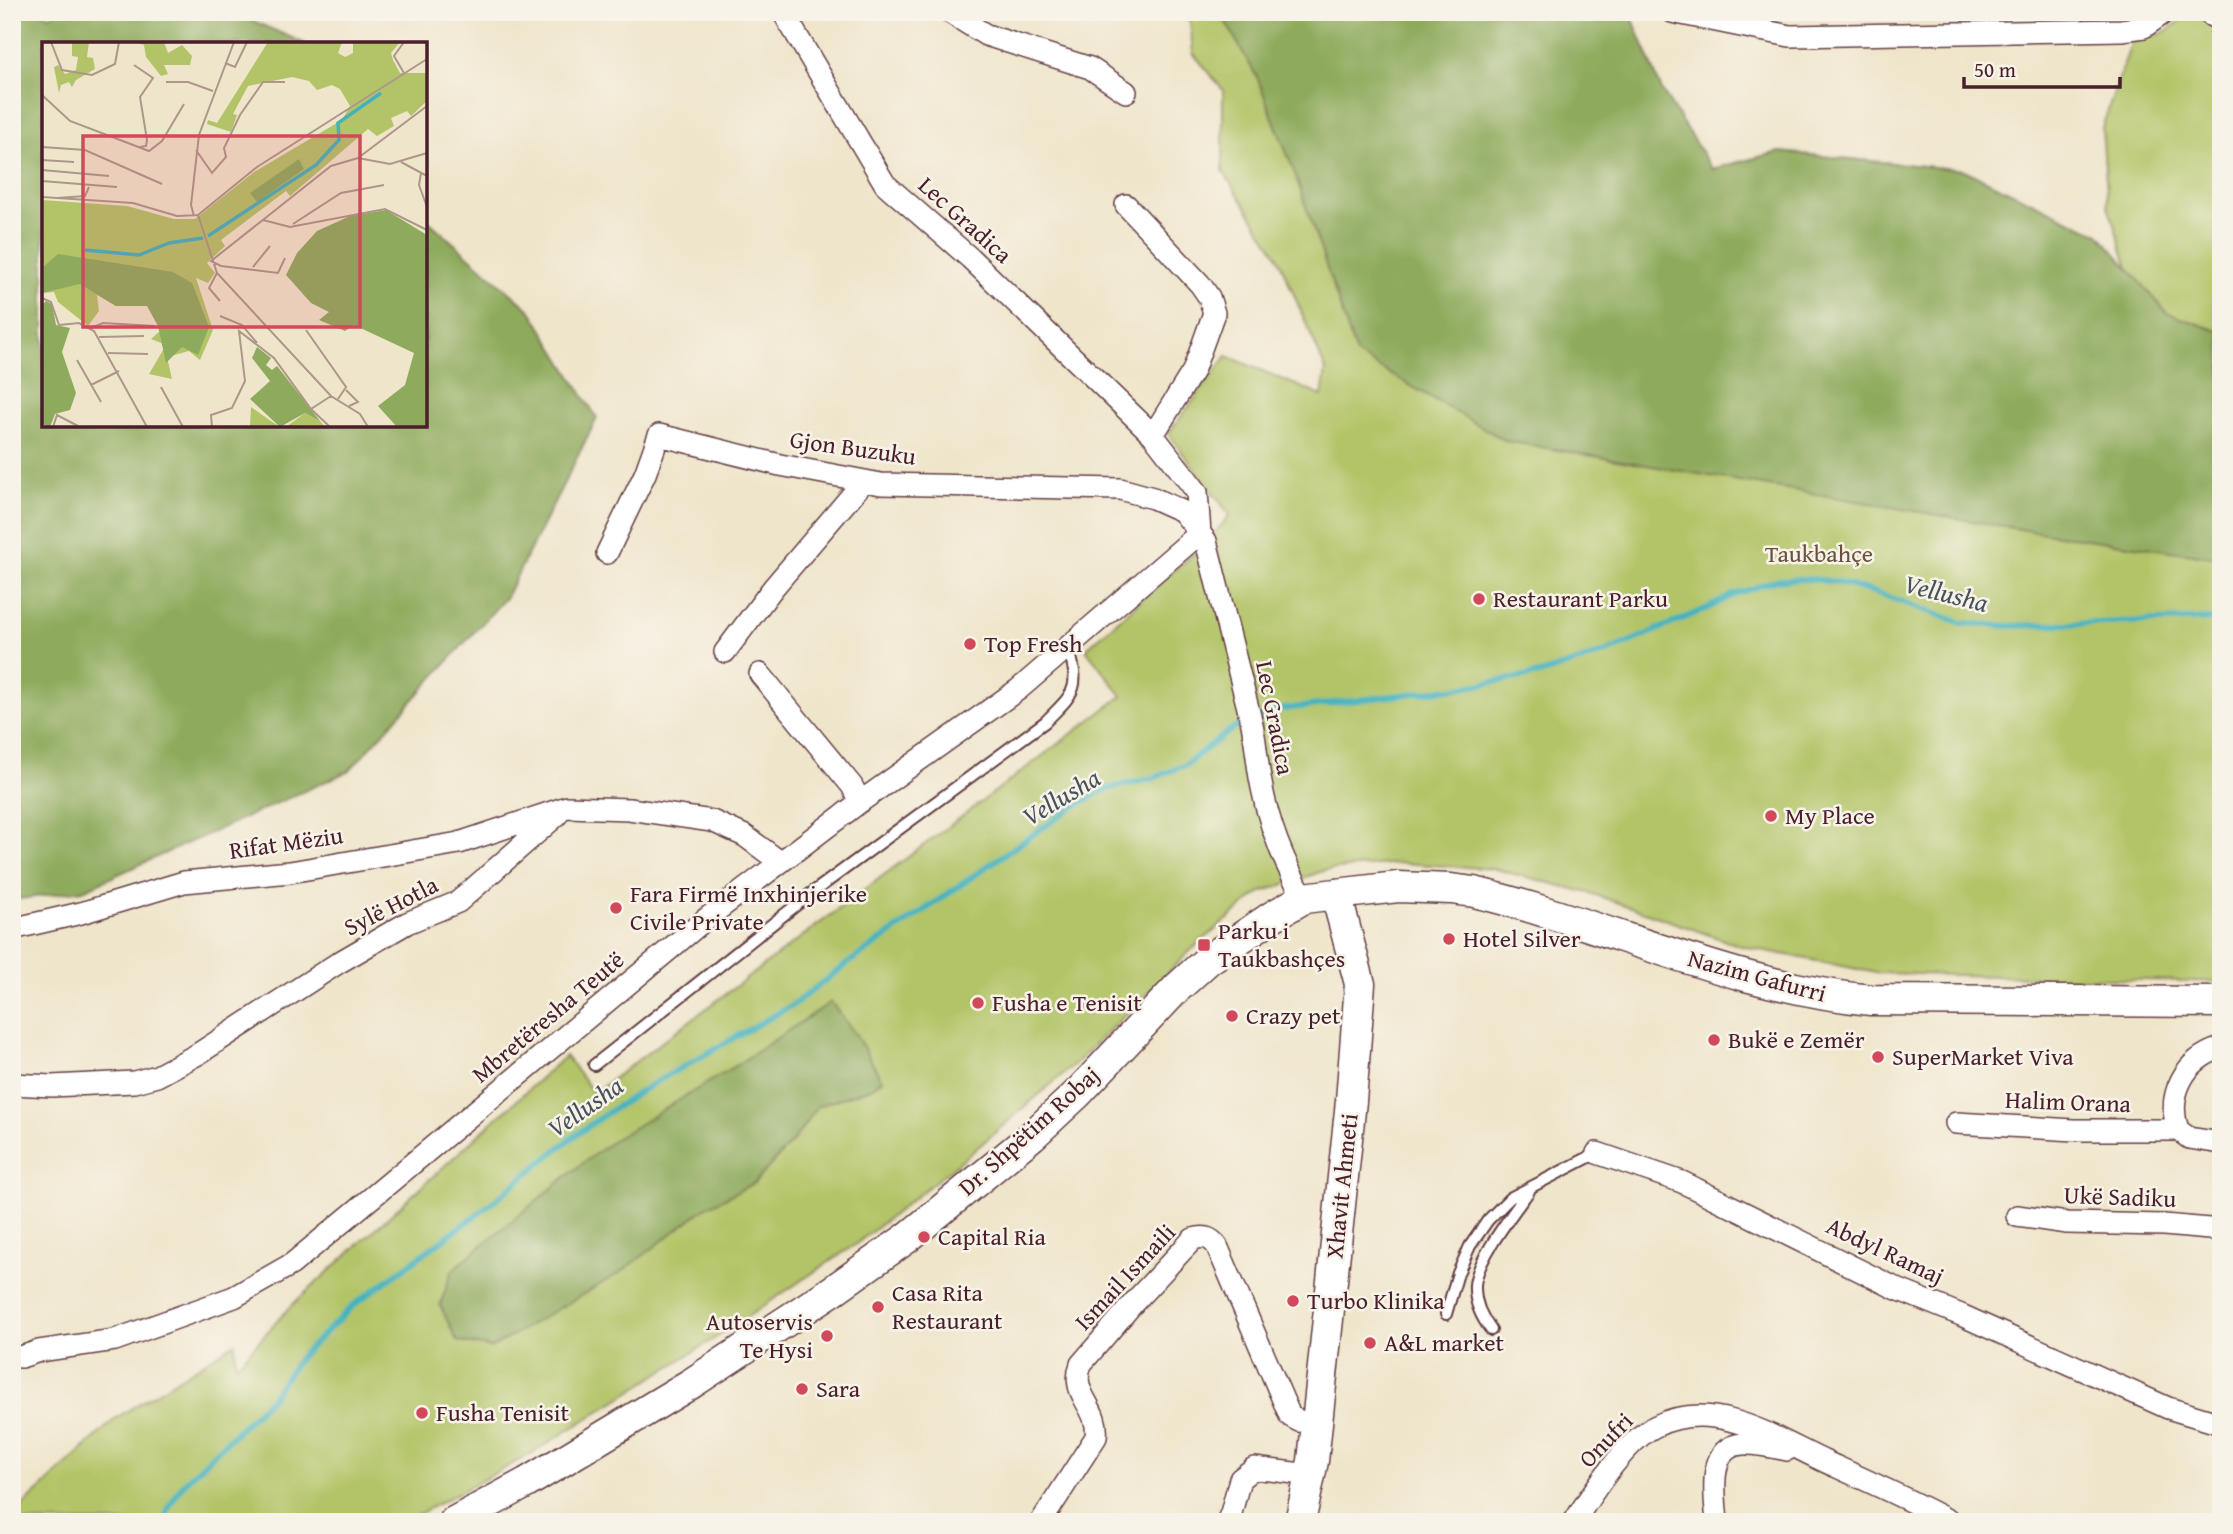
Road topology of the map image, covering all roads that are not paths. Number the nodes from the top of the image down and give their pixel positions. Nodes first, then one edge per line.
1 (783, 12) edge
2 (949, 12) edge
3 (1672, 12) edge
4 (2162, 12) edge
5 (2214, 12) edge
6 (2221, 15) edge
7 (1126, 92) dead end
8 (1126, 205) dead end
9 (1153, 435) junction
10 (864, 481) junction
11 (1200, 533) junction
12 (607, 553) dead end
13 (1068, 647) junction
14 (725, 652) dead end
15 (760, 674) dead end
16 (860, 802) junction
17 (567, 807) junction
18 (780, 862) junction
19 (1336, 894) junction
20 (1304, 898) junction
21 (12, 929) edge
22 (2221, 1002) edge
23 (2221, 1048) edge
24 (594, 1065) dead end
25 (12, 1084) edge
26 (1956, 1123) dead end
27 (2178, 1130) junction
28 (2221, 1143) edge
29 (1597, 1153) joint
30 (1531, 1188) junction
31 (2017, 1216) dead end
32 (2221, 1230) edge
33 (1446, 1314) dead end
34 (1491, 1330) dead end
35 (15, 1359) edge
36 (1317, 1423) junction
37 (2221, 1424) edge
38 (1810, 1454) junction
39 (1310, 1475) junction
40 (454, 1522) edge
41 (1041, 1522) edge
42 (1227, 1522) edge
43 (1300, 1522) edge
44 (1574, 1522) edge
45 (1717, 1522) edge
46 (1951, 1522) edge

1 - 9 street, Lec Gradica
2 - 7 street
3 - 4 street
5 - 6 street
8 - 9 street
9 - 11 street, Lec Gradica
10 - 11 street, Gjon Buzuku
10 - 12 street, Gjon Buzuku
10 - 14 street
11 - 13 street, Mbretëresha Teutë
11 - 20 street, Lec Gradica
13 - 16 street, Mbretëresha Teutë
13 - 24 lane
15 - 16 street
16 - 18 street, Mbretëresha Teutë
17 - 18 street
17 - 21 street, Rifat Mëziu
17 - 25 street, Sylë Hotla
18 - 35 street, Mbretëresha Teutë
19 - 20 street, Nazim Gafurri
19 - 22 street, Nazim Gafurri
19 - 36 street, Xhavit Ahmeti
20 - 40 street, Dr. Shpëtim Robaj
23 - 27 street
26 - 27 street, Halim Orana
27 - 28 street, Halim Orana
29 - 30 lane, Abdyl Ramaj
29 - 37 street, Abdyl Ramaj
30 - 33 lane, Abdyl Ramaj
30 - 34 lane, Abdyl Ramaj
31 - 32 street, Ukë Sadiku
36 - 39 street, Xhavit Ahmeti
36 - 41 street, Ismail Ismaili
38 - 44 street, Onufri
38 - 45 street
38 - 46 street, Onufri
39 - 42 street
39 - 43 street, Xhavit Ahmeti

